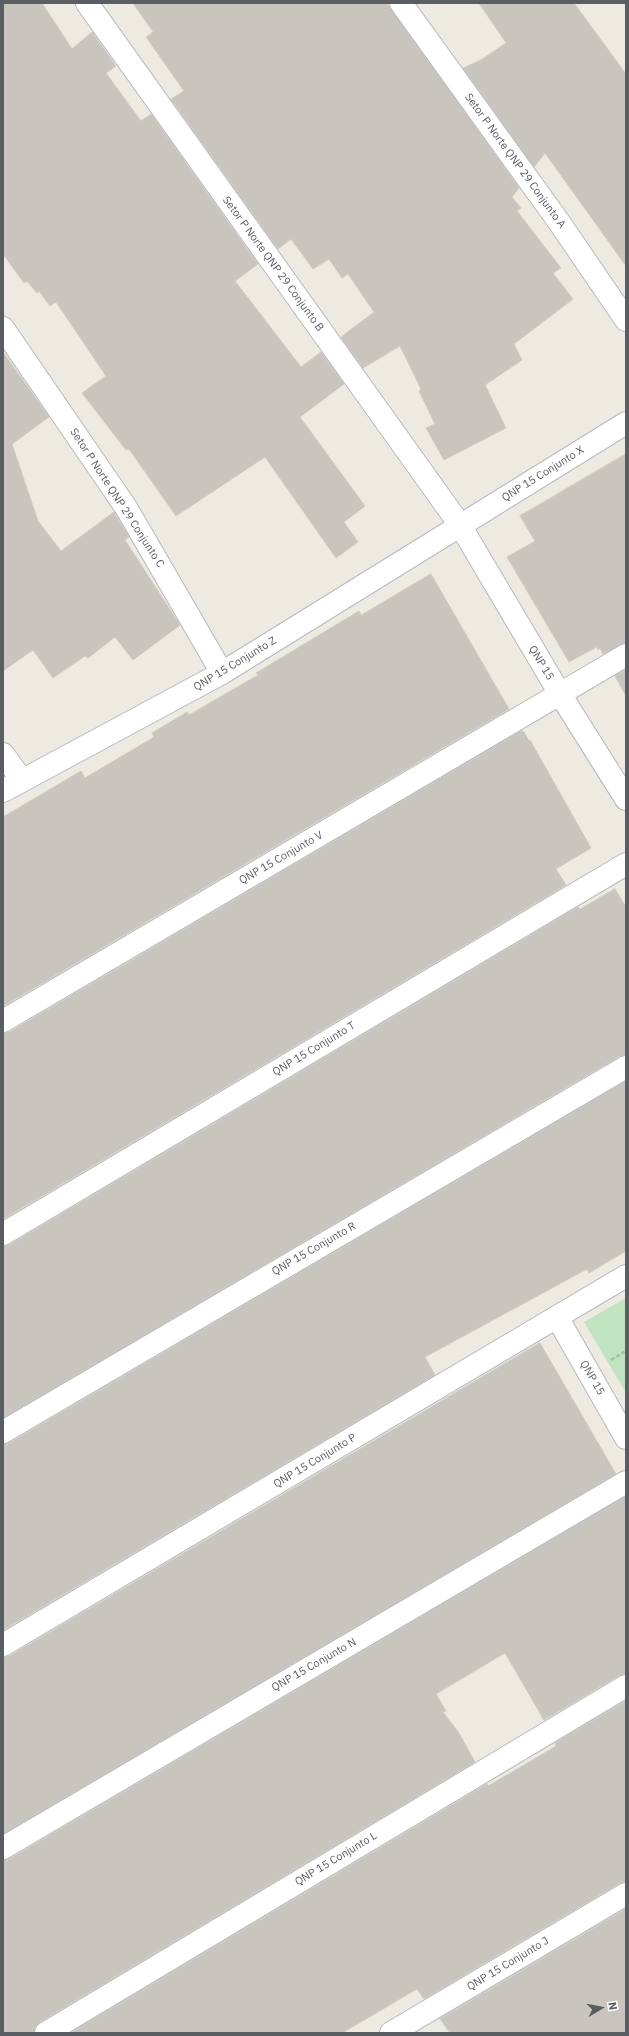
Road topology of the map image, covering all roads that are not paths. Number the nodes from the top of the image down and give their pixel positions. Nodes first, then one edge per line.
1 (87, 3) edge
2 (401, 3) edge
3 (626, 320) edge
4 (3, 328) edge
5 (626, 423) edge
6 (460, 525) junction
7 (626, 655) edge
8 (222, 673) junction
9 (560, 694) junction
10 (3, 754) edge
11 (22, 780) junction
12 (3, 791) edge
13 (626, 799) edge
14 (626, 864) edge
15 (3, 1021) edge
16 (626, 1067) edge
17 (3, 1234) edge
18 (626, 1276) edge
19 (557, 1317) junction
20 (3, 1432) edge
21 (626, 1438) edge
22 (626, 1482) edge
23 (3, 1645) edge
24 (626, 1686) edge
25 (3, 1848) edge
26 (626, 1894) edge
27 (46, 2033) edge
28 (391, 2033) edge

1 - 6 street, Setor P Norte QNP 29 Conjunto B
2 - 3 street, Setor P Norte QNP 29 Conjunto A
4 - 8 street, Setor P Norte QNP 29 Conjunto C
5 - 6 street, QNP 15 Conjunto X
6 - 8 street, QNP 15 Conjunto Z
6 - 9 street, QNP 15
7 - 9 street, QNP 15 Conjunto V
8 - 11 street, QNP 15 Conjunto Z
9 - 13 street, QNP 15
9 - 15 street, QNP 15 Conjunto V
10 - 11 street
11 - 12 street, QNP 15 Conjunto Z
14 - 17 street, QNP 15 Conjunto T
16 - 20 street, QNP 15 Conjunto R
18 - 19 street, QNP 15 Conjunto P
19 - 21 street, QNP 15
19 - 23 street, QNP 15 Conjunto P
22 - 25 street, QNP 15 Conjunto N
24 - 27 street, QNP 15 Conjunto L
26 - 28 street, QNP 15 Conjunto J

